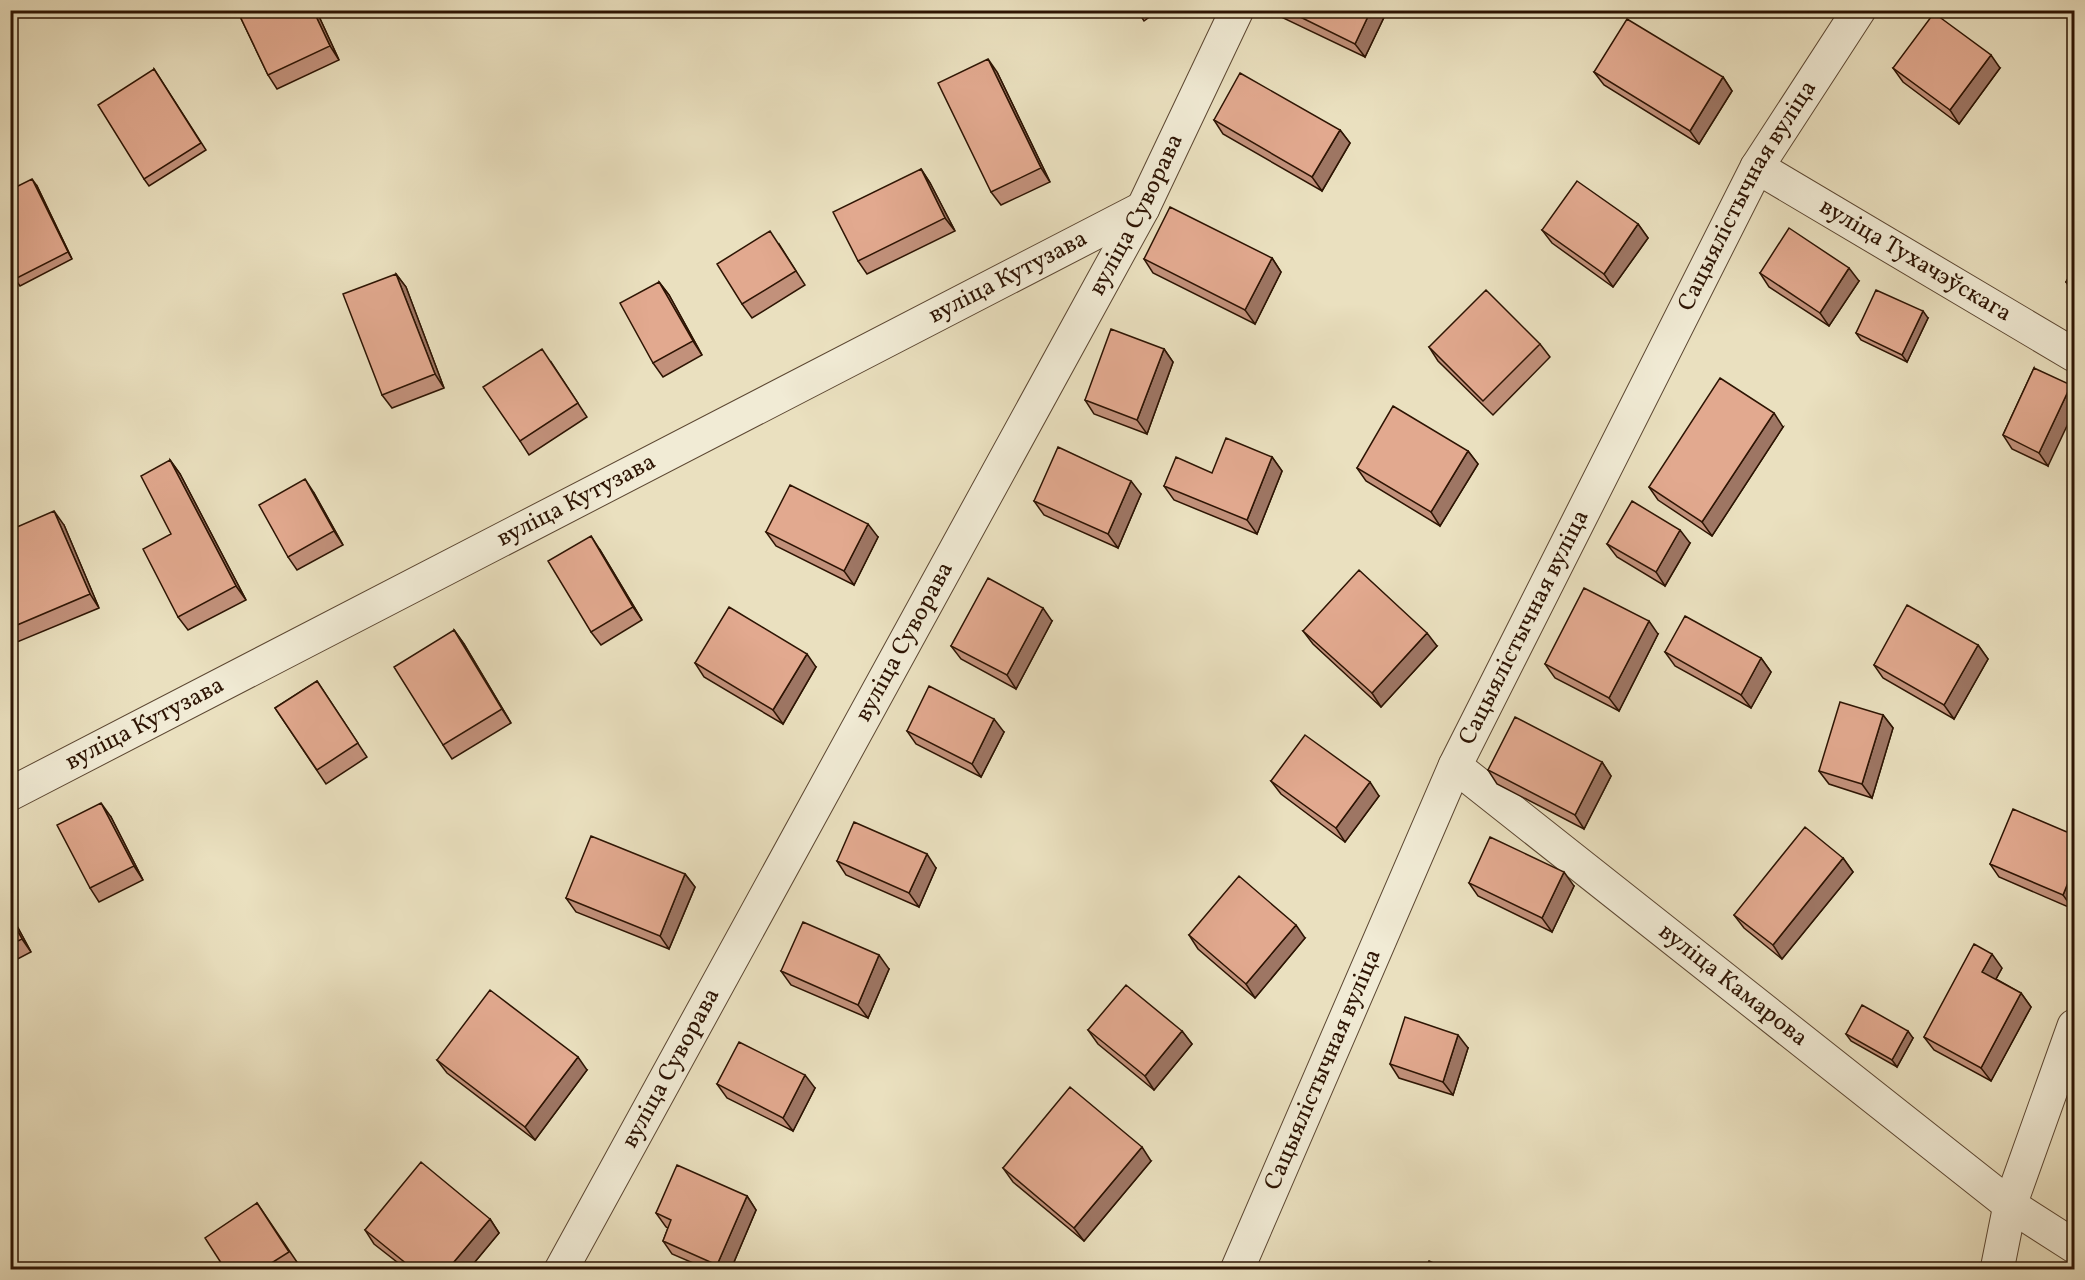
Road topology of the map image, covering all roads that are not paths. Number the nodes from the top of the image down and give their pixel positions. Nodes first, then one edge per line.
1 (1237, 10) edge
2 (1859, 10) edge
3 (1757, 168) junction
4 (1143, 208) junction
5 (2074, 355) edge
6 (1455, 766) junction
7 (10, 794) edge
8 (2074, 1026) edge
9 (2010, 1205) junction
10 (2074, 1246) edge
11 (561, 1269) edge
12 (1237, 1269) edge
13 (1997, 1269) edge

1 - 4 street, вуліца Суворава
2 - 3 street, Сацыялістычная вуліца
3 - 5 street, вуліца Тухачэўскага
3 - 6 street, Сацыялістычная вуліца
4 - 7 street, вуліца Кутузава
4 - 11 street, вуліца Суворава
6 - 9 street, вуліца Камарова
6 - 12 street, Сацыялістычная вуліца
8 - 9 street
9 - 10 street, вуліца Камарова
9 - 13 street

